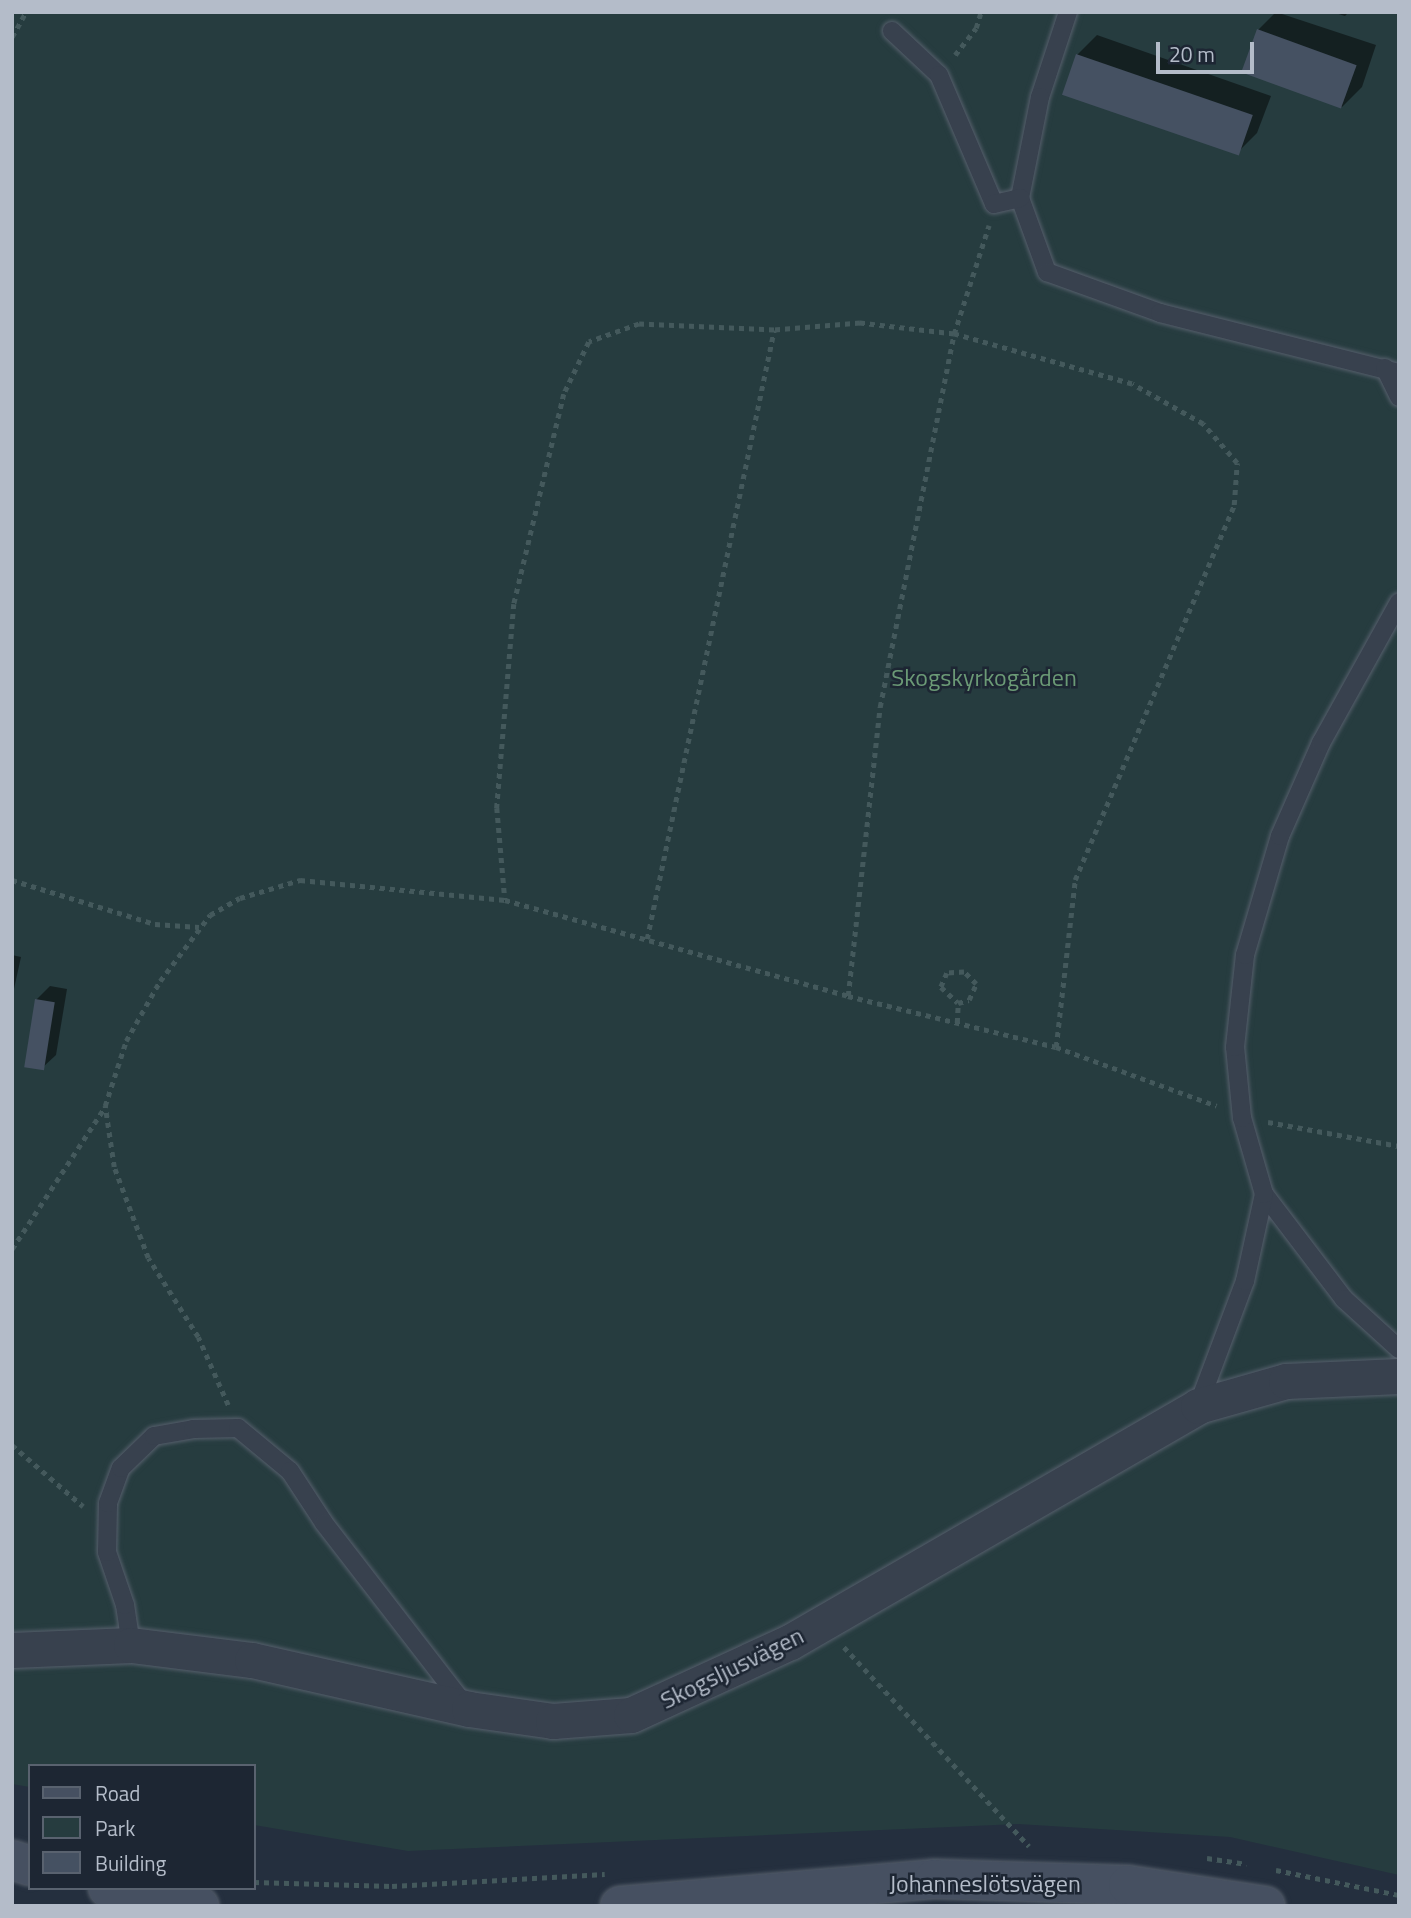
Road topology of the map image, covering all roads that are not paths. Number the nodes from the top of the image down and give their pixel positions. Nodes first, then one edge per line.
1 (1068, 12) edge
2 (892, 31) dead end
3 (1020, 198) junction
4 (1392, 371) edge
5 (1399, 397) edge
6 (1399, 602) edge
7 (1264, 1194) junction
8 (1399, 1349) edge
9 (1399, 1376) edge
10 (1198, 1406) junction
11 (131, 1645) junction
12 (12, 1650) edge
13 (469, 1709) junction
14 (118, 1890) edge
15 (198, 1906) edge
16 (620, 1906) edge
17 (1265, 1906) edge

1 - 3 lane
2 - 3 lane
3 - 4 lane
4 - 5 lane
6 - 7 lane
7 - 8 lane
7 - 10 lane
9 - 10 street, Skogsljusvägen
10 - 13 street, Skogsljusvägen
11 - 12 street, Skogsljusvägen
11 - 13 street, Skogsljusvägen
11 - 13 lane
14 - 15 main road
16 - 17 main road, Johanneslötsvägen

